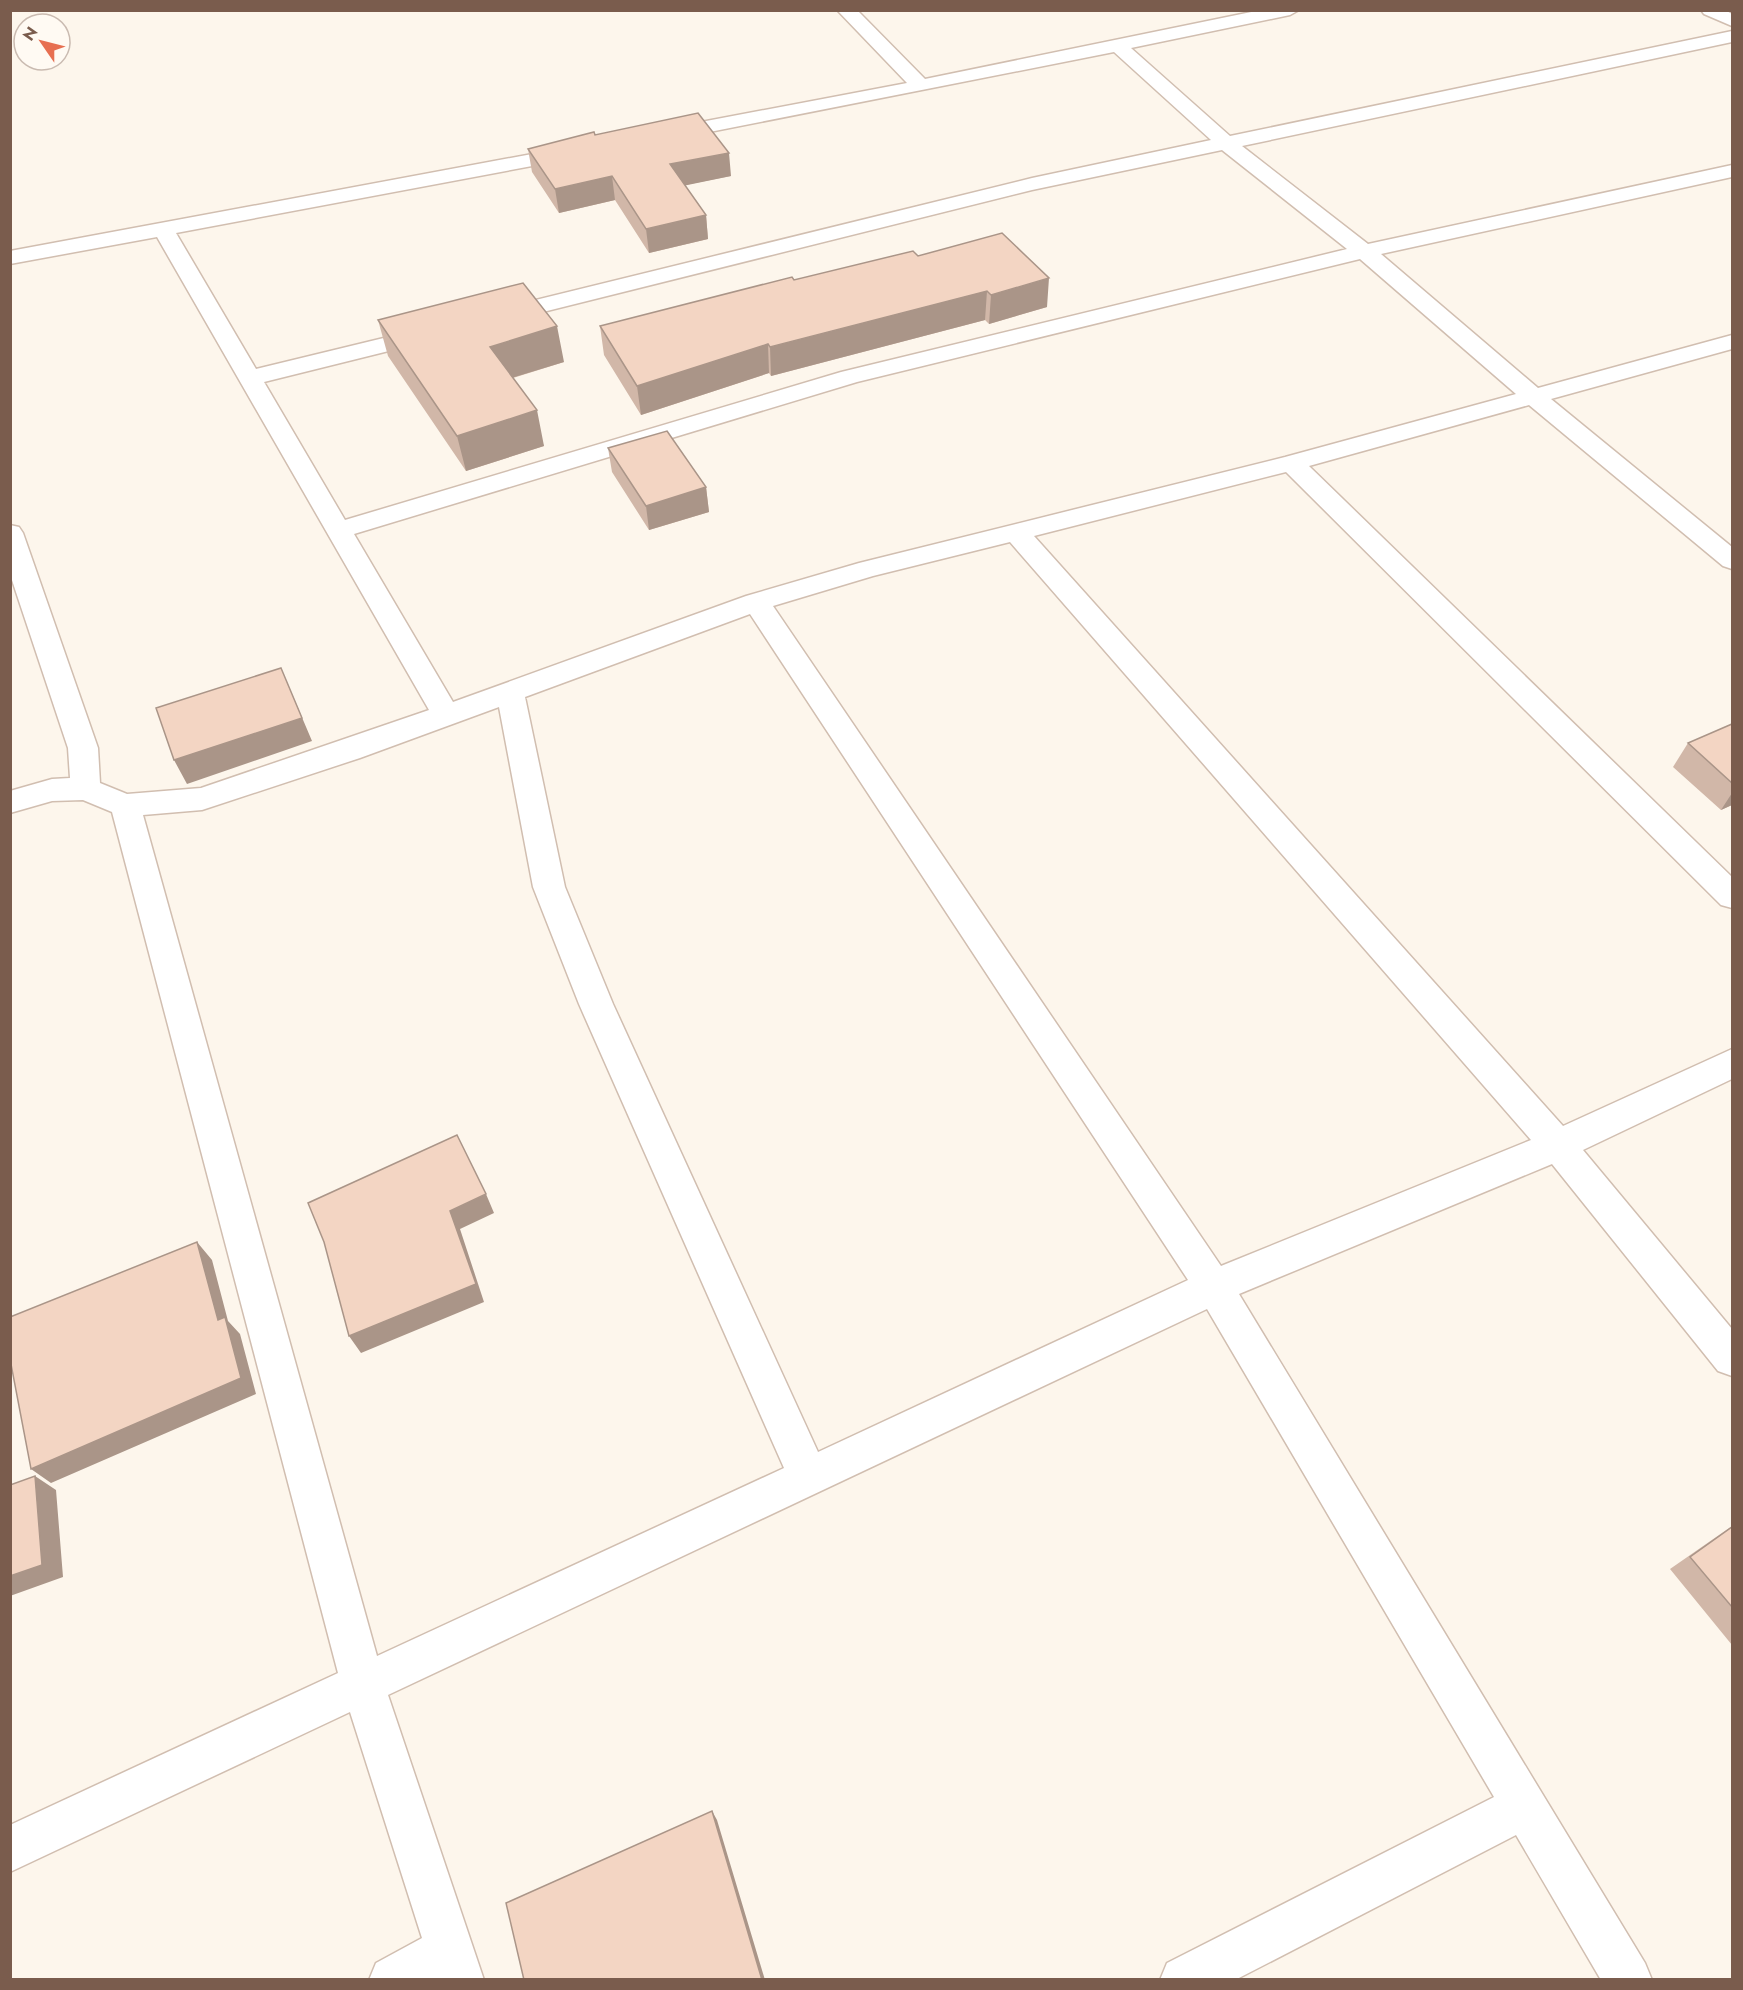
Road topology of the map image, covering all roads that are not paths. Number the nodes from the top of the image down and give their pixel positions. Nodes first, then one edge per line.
1 (846, 10) edge
2 (1290, 10) edge
3 (1710, 10) edge
4 (1732, 21) edge
5 (1732, 36) edge
6 (1118, 46) junction
7 (921, 86) junction
8 (641, 139) edge
9 (1226, 143) junction
10 (595, 148) edge
11 (1732, 171) edge
12 (163, 229) junction
13 (1364, 251) junction
14 (10, 258) edge
15 (480, 321) edge
16 (446, 330) edge
17 (1732, 342) edge
18 (250, 378) junction
19 (1533, 396) junction
20 (1292, 463) junction
21 (339, 530) junction
22 (1015, 531) junction
23 (11, 535) edge
24 (1732, 560) edge
25 (756, 602) junction
26 (510, 691) junction
27 (446, 715) junction
28 (86, 789) junction
29 (10, 802) edge
30 (125, 805) junction
31 (1732, 896) edge
32 (1732, 1064) edge
33 (1558, 1145) junction
34 (1214, 1287) junction
35 (1732, 1358) edge
36 (808, 1476) junction
37 (363, 1684) junction
38 (1524, 1806) junction
39 (10, 1849) edge
40 (455, 1964) edge
41 (393, 1980) edge
42 (1184, 1980) edge
43 (1628, 1980) edge

1 - 7 street
2 - 6 street
3 - 4 street
5 - 9 street
6 - 7 street
6 - 9 street
7 - 8 street
9 - 13 street
9 - 15 street
10 - 12 street
11 - 13 street
12 - 14 street
12 - 18 street
13 - 19 street
13 - 21 street
16 - 18 street
17 - 19 street
18 - 21 street
19 - 20 street
19 - 24 street
20 - 22 street
20 - 31 street
21 - 27 street
22 - 25 street
22 - 33 street
23 - 28 street
25 - 26 street
25 - 34 street
26 - 27 street
26 - 36 street
27 - 30 street
28 - 29 street
28 - 30 street
30 - 37 street
32 - 33 street
33 - 34 street
33 - 35 street
34 - 36 street
34 - 38 street
36 - 37 street
37 - 39 street
37 - 40 street
38 - 42 street
38 - 43 street
40 - 41 street

